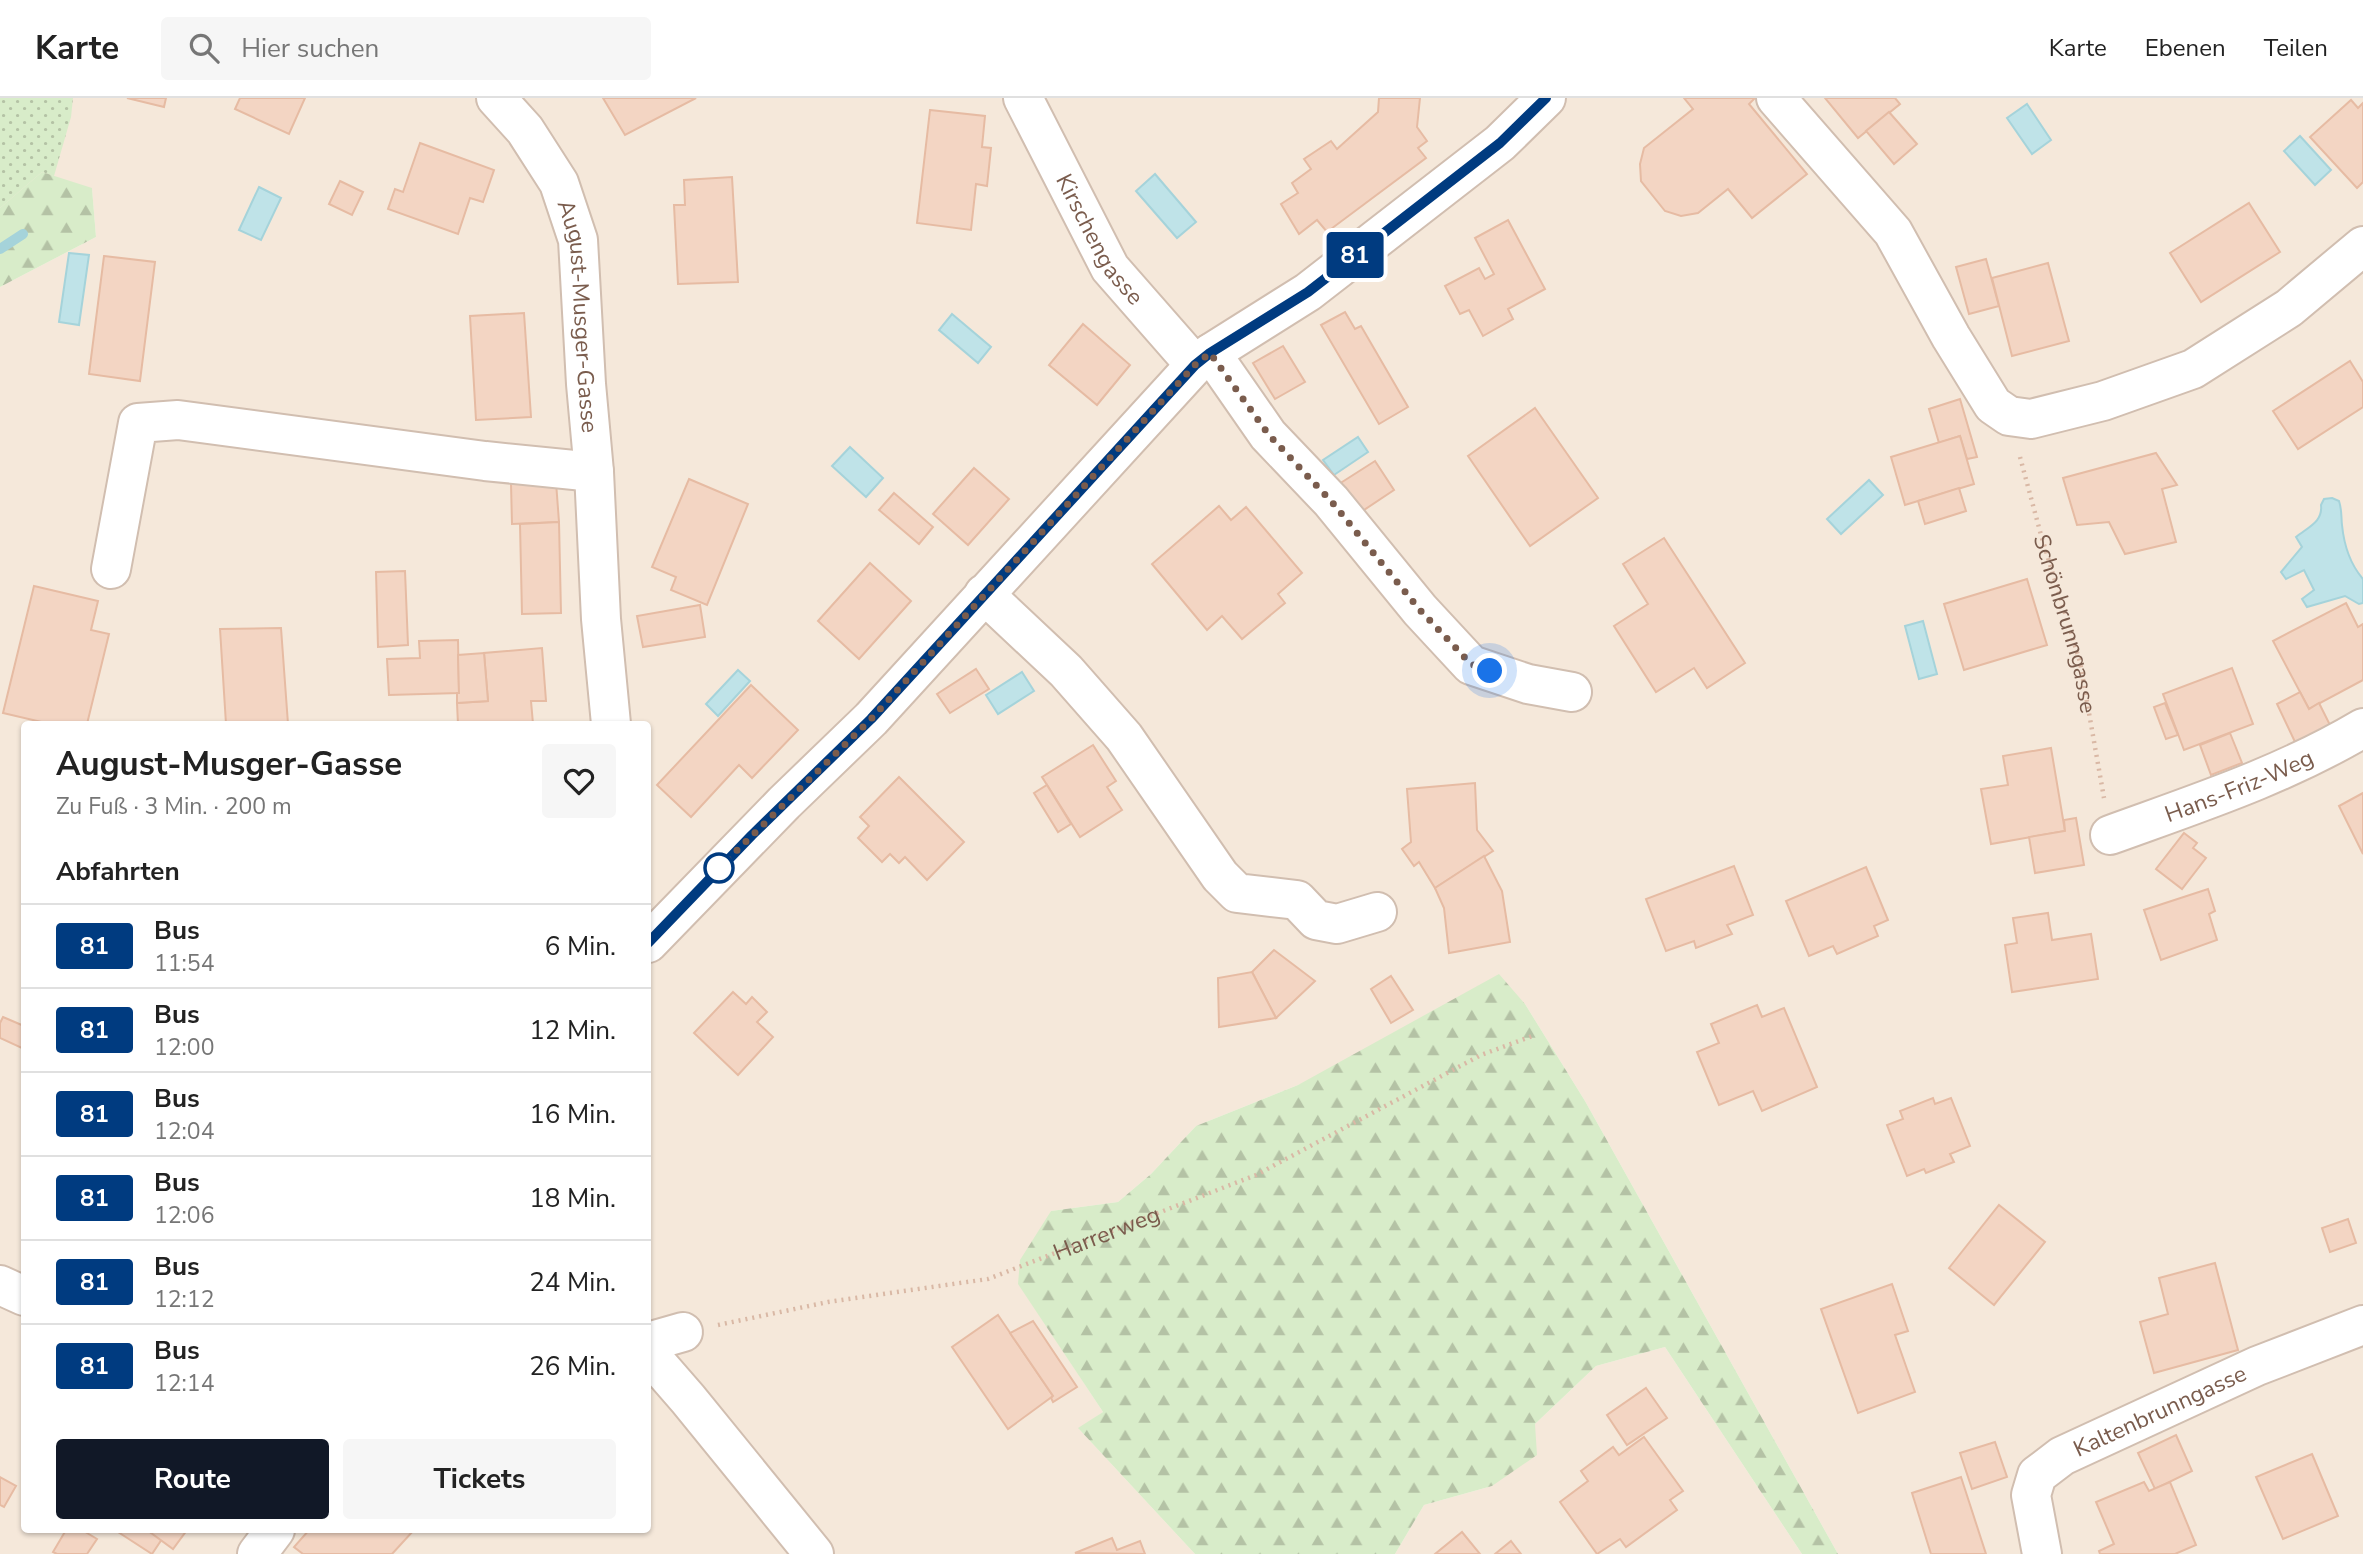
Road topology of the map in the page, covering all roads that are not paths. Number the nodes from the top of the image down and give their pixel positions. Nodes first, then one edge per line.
1 (496, 98) edge
2 (1023, 98) edge
3 (1546, 98) edge
4 (1776, 98) edge
5 (2363, 246) edge
6 (1203, 359) junction
7 (594, 472) junction
8 (111, 569) dead end
9 (984, 594) junction
10 (1572, 692) dead end
11 (611, 721) edge
12 (2363, 728) edge
13 (2110, 835) road end
14 (1377, 912) dead end
15 (651, 940) edge
16 (0, 1285) edge
17 (21, 1295) edge
18 (2363, 1325) edge
19 (651, 1356) edge
20 (273, 1533) edge
21 (257, 1554) edge
22 (814, 1554) edge
23 (2042, 1554) edge

1 - 7 street, August-Musger-Gasse
2 - 6 street, Kirschengasse
3 - 6 street
4 - 5 street
6 - 9 street
6 - 10 street, Kirschengasse
7 - 8 street
7 - 11 street, August-Musger-Gasse
9 - 14 street
9 - 15 street
12 - 13 street, Hans-Friz-Weg
16 - 17 street
18 - 23 street, Kaltenbrunngasse
19 - 22 street
20 - 21 street

